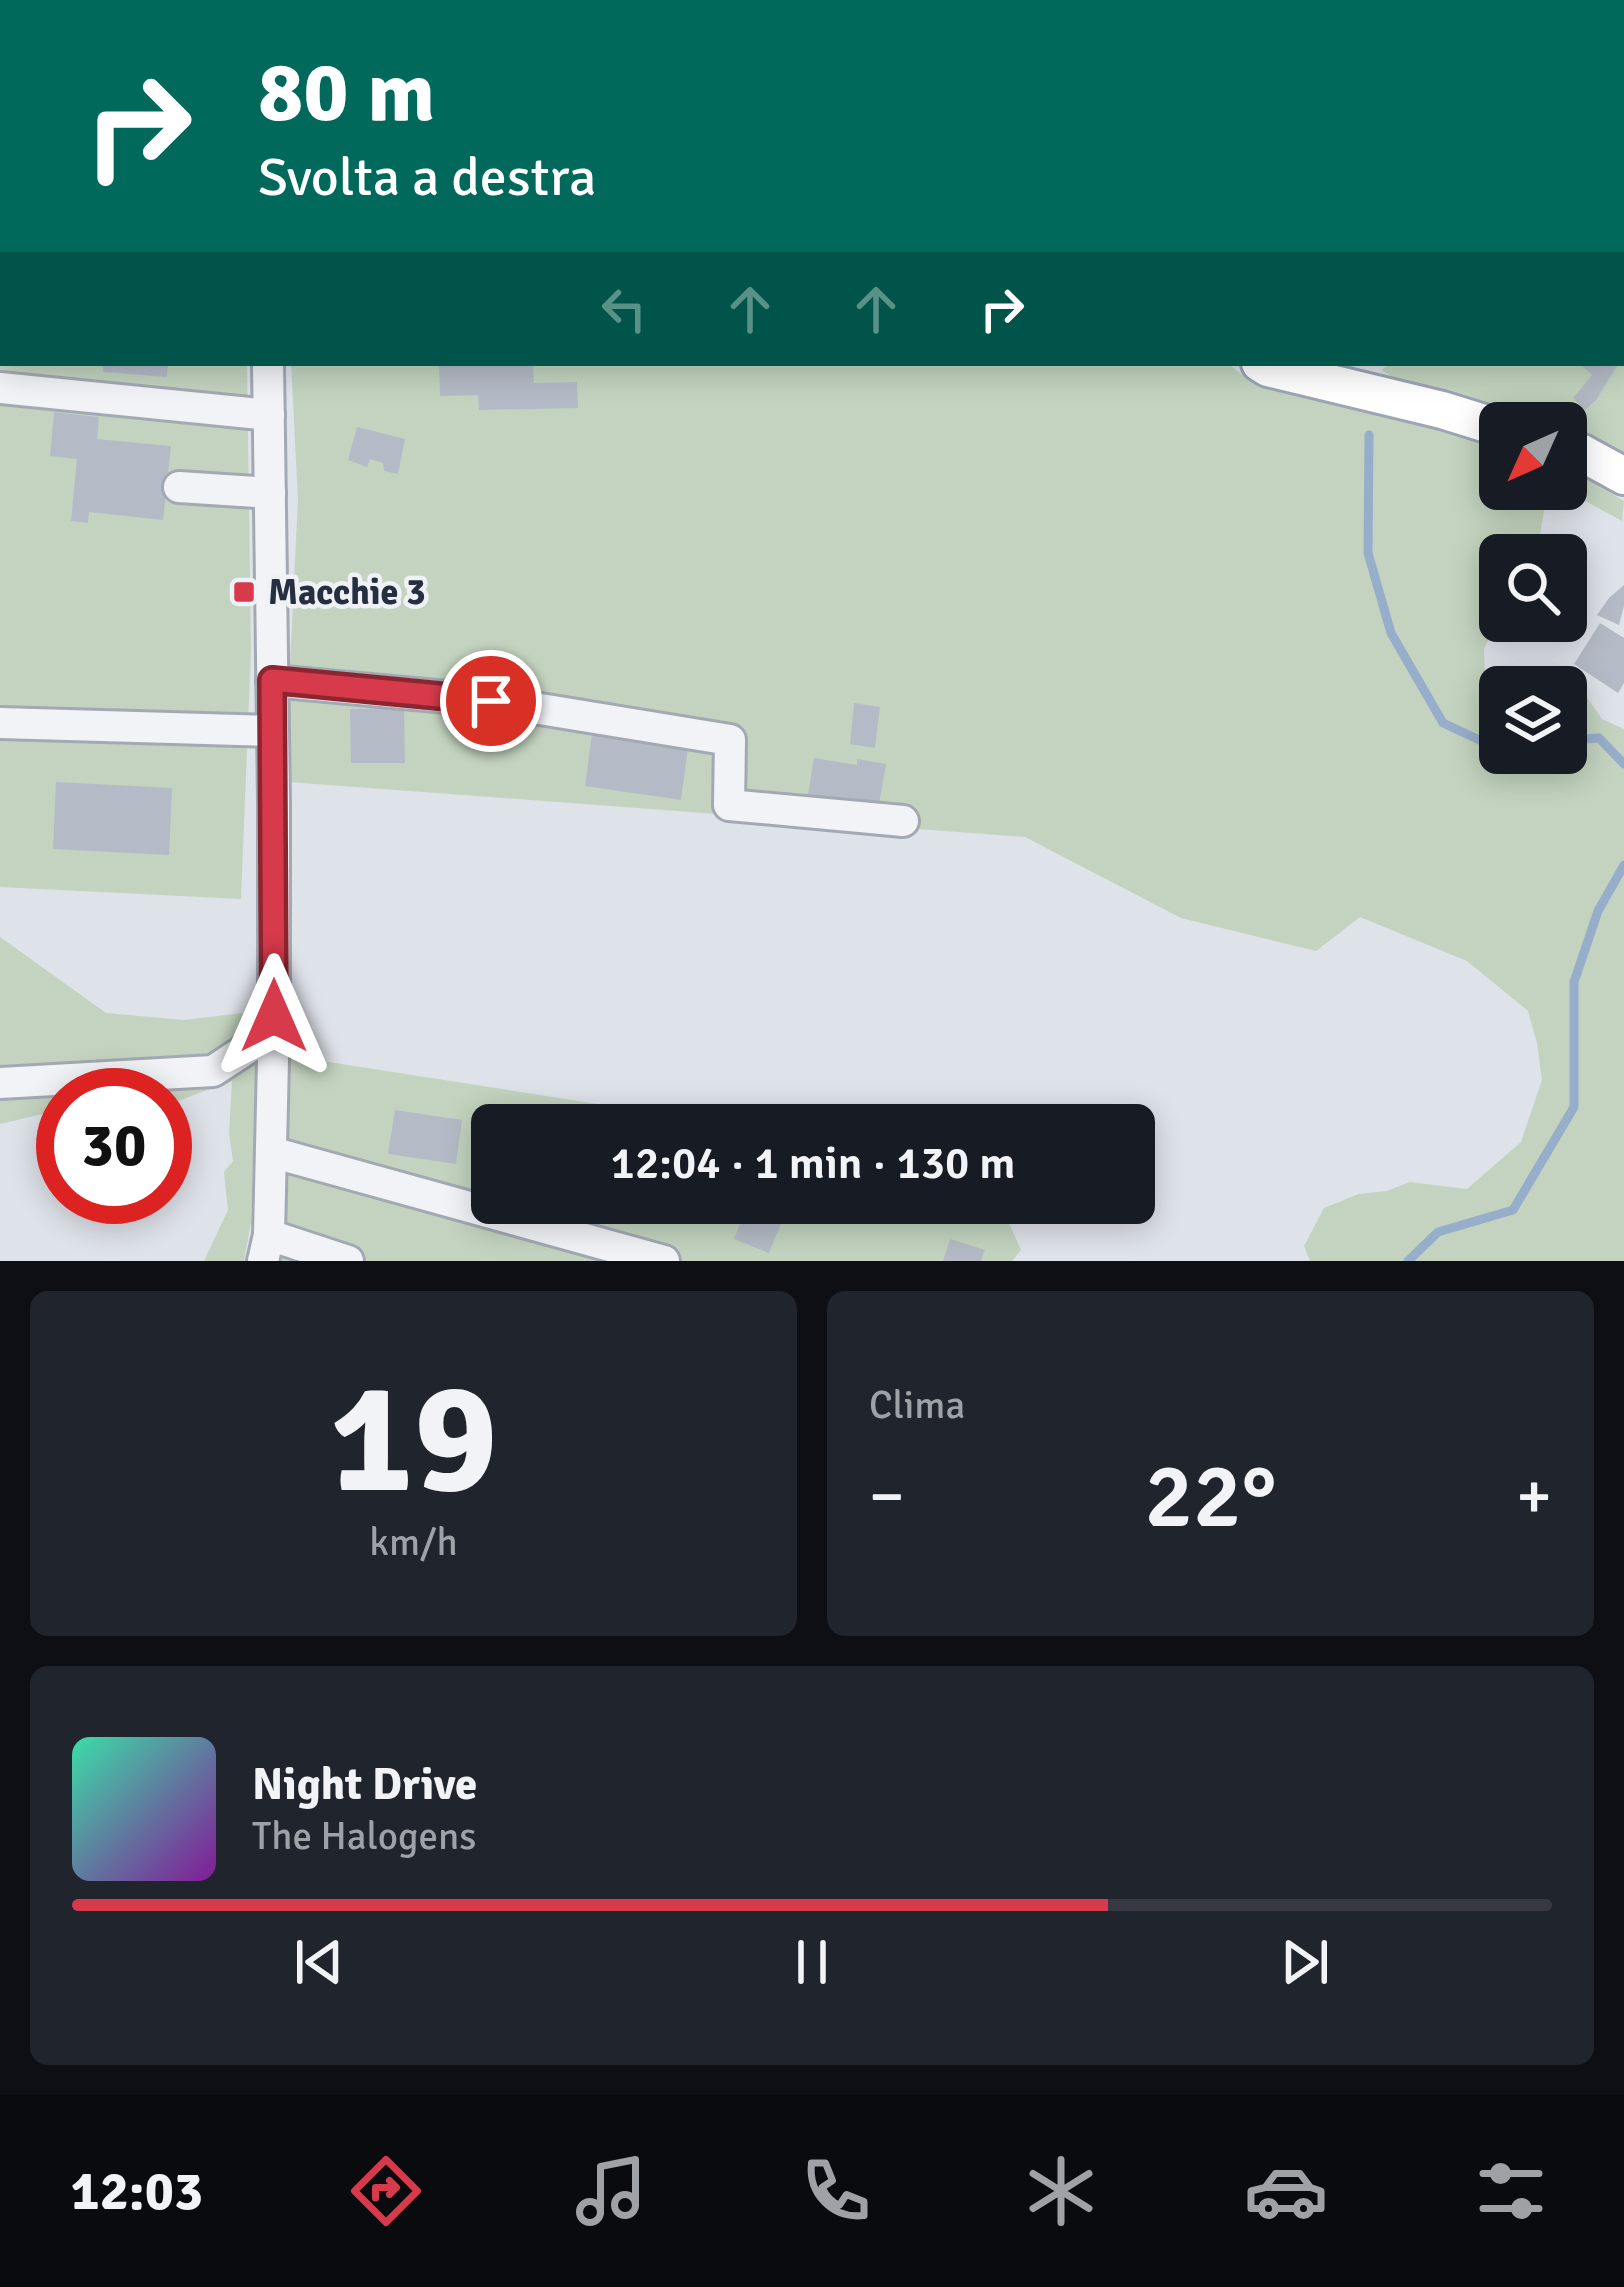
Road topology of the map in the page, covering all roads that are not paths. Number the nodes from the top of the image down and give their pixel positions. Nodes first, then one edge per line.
1 (268, 366) edge
2 (1265, 366) edge
3 (0, 388) edge
4 (268, 415) junction
5 (1479, 421) edge
6 (1587, 456) edge
7 (1624, 476) edge
8 (179, 488) dead end
9 (270, 493) junction
10 (272, 680) junction
11 (0, 723) edge
12 (273, 731) junction
13 (903, 821) dead end
14 (274, 1031) junction
15 (0, 1083) edge
16 (271, 1153) junction
17 (266, 1248) edge
18 (348, 1261) edge
19 (664, 1261) edge

1 - 4 street
2 - 5 main road
3 - 4 street
4 - 9 street
6 - 7 main road
8 - 9 street
9 - 10 street
10 - 12 street
10 - 13 street
11 - 12 street
12 - 14 street
14 - 15 street
14 - 16 street
16 - 17 street
16 - 19 street
17 - 18 street

